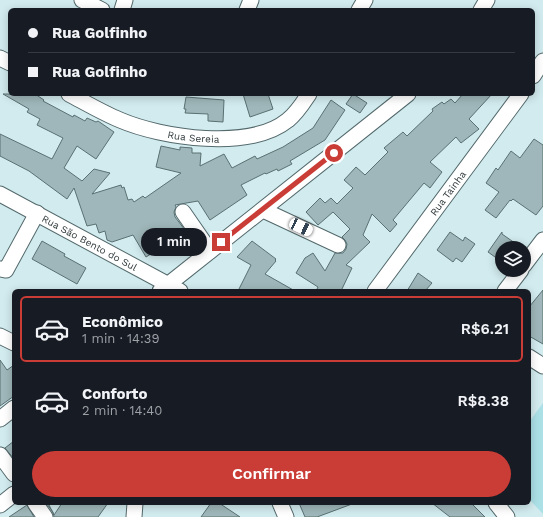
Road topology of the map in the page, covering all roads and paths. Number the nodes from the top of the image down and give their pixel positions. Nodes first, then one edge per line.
1 (82, 0) edge
2 (98, 8) edge
3 (543, 61) edge
4 (535, 73) edge
5 (73, 96) edge
6 (308, 96) edge
7 (406, 96) edge
8 (520, 96) edge
9 (0, 194) edge
10 (263, 210) junction
11 (183, 212) dead end
12 (36, 213) junction
13 (543, 240) edge
14 (338, 245) dead end
15 (210, 251) junction
16 (531, 256) edge
17 (0, 270) edge
18 (516, 277) edge
19 (169, 289) edge
20 (376, 289) edge
21 (507, 289) edge
22 (0, 336) edge
23 (12, 342) edge
24 (531, 358) edge
25 (543, 366) edge
26 (12, 410) edge
27 (0, 419) edge
28 (0, 455) edge
29 (12, 471) edge
30 (12, 496) edge
31 (0, 505) edge
32 (36, 505) edge
33 (135, 505) edge
34 (281, 505) edge
35 (498, 505) edge
36 (45, 517) edge
37 (134, 517) edge
38 (286, 517) edge
39 (507, 517) edge

1 - 2 street
3 - 4 street
5 - 6 street, Rua Sereia
7 - 10 street
8 - 20 street, Rua Tainha
9 - 12 street, Rua São Bento do Sul
10 - 14 street
10 - 15 street
11 - 15 street
12 - 17 street
12 - 19 street, Rua São Bento do Sul
13 - 16 street
15 - 19 street
18 - 21 street
22 - 23 street
24 - 25 street
26 - 27 street
28 - 29 street
30 - 31 street
32 - 36 street
33 - 37 street
34 - 38 street
35 - 39 street

